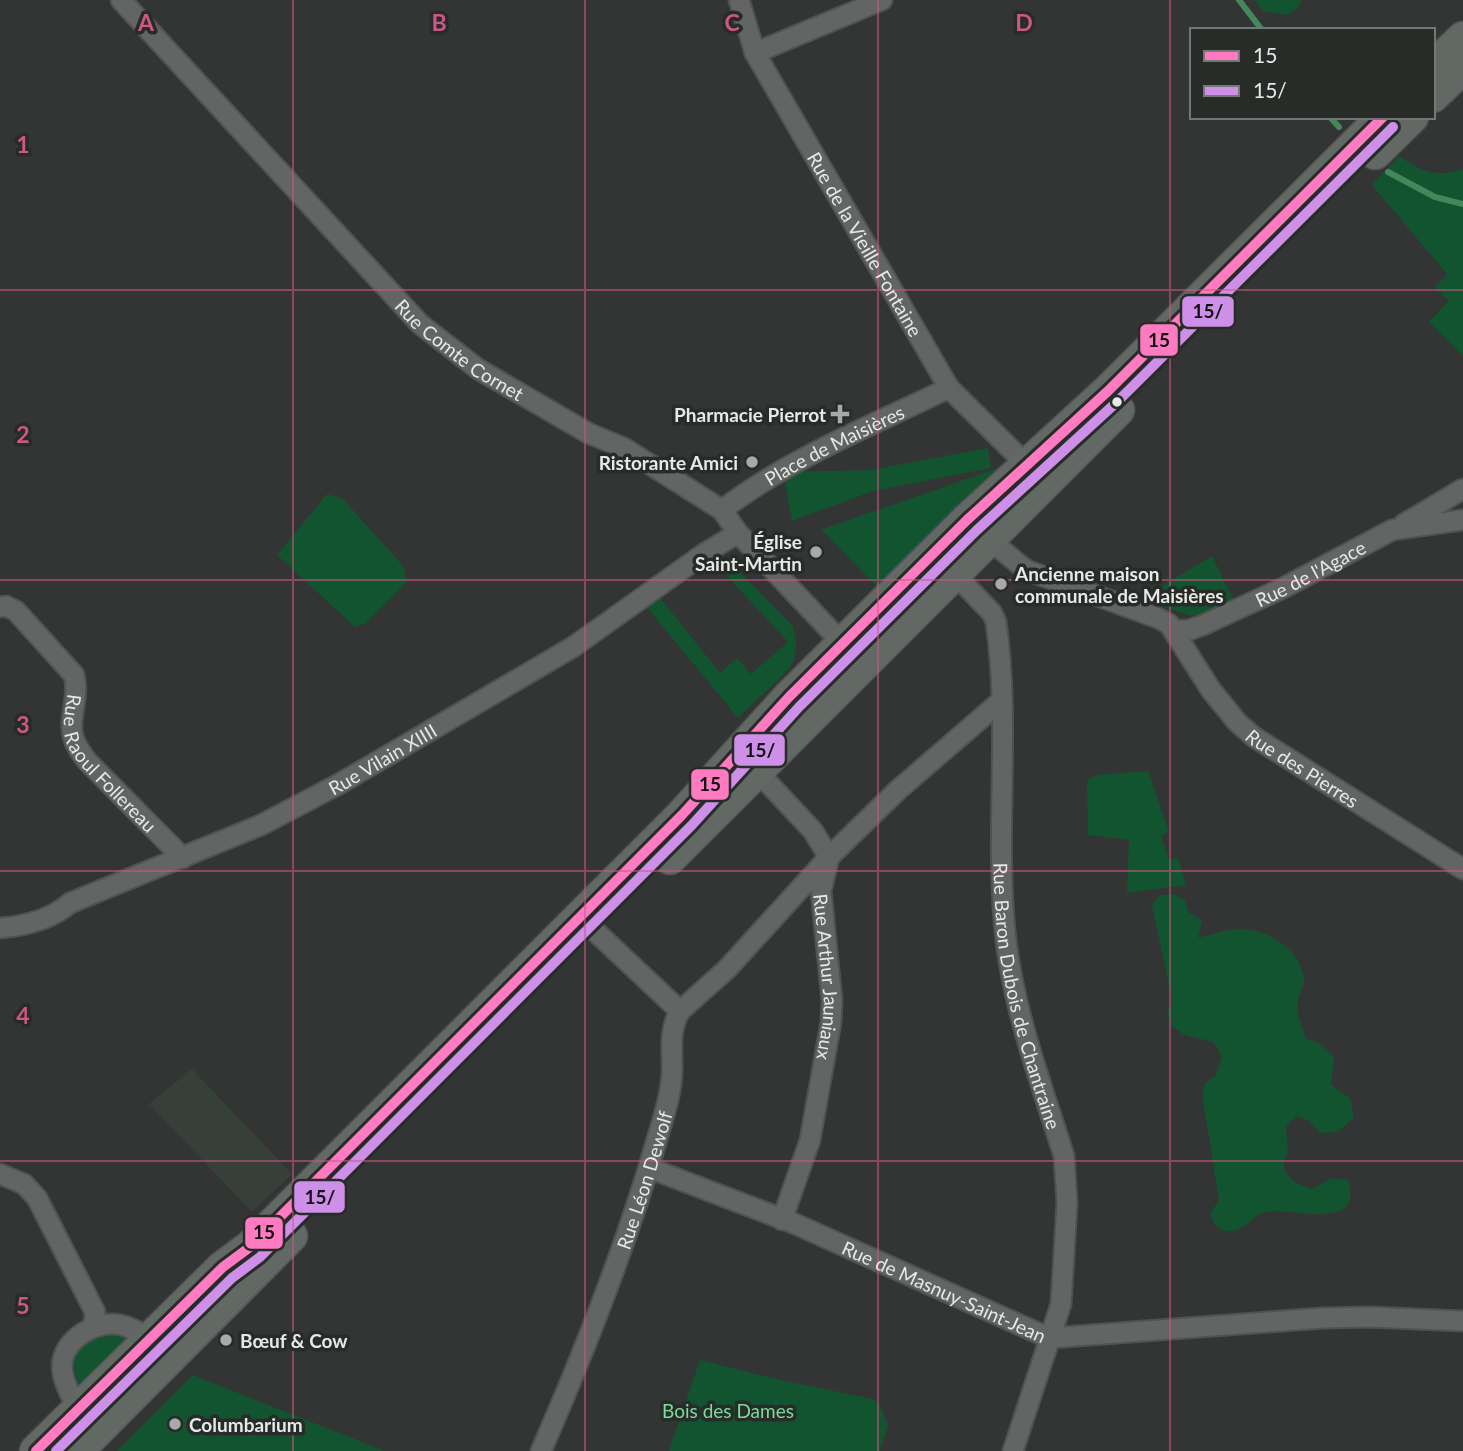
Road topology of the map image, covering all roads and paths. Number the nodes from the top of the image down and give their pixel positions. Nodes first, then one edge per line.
1 (121, 0) edge
2 (739, 0) edge
3 (882, 0) edge
4 (1463, 38) edge
5 (755, 53) junction
6 (1435, 66) edge
7 (1463, 67) edge
8 (1435, 94) edge
9 (1381, 119) edge
10 (1410, 119) edge
11 (949, 388) junction
12 (1028, 466) junction
13 (1463, 489) edge
14 (722, 510) junction
15 (1463, 520) edge
16 (978, 530) junction
17 (1392, 530) junction
18 (738, 533) junction
19 (945, 563) junction
20 (0, 607) edge
21 (1174, 631) junction
22 (853, 655) junction
23 (1001, 701) junction
24 (757, 771) junction
25 (829, 857) junction
26 (183, 858) junction
27 (1463, 869) edge
28 (0, 929) edge
29 (596, 932) junction
30 (680, 1011) junction
31 (649, 1168) junction
32 (0, 1174) edge
33 (782, 1220) junction
34 (1463, 1321) edge
35 (94, 1325) junction
36 (1049, 1338) junction
37 (150, 1340) junction
38 (151, 1377) junction
39 (78, 1410) junction
40 (36, 1451) edge
41 (77, 1451) edge
42 (541, 1451) edge
43 (1013, 1451) edge

1 - 14 street, Rue Comte Cornet
2 - 5 street, Rue de la Vieille Fontaine
3 - 5 street
4 - 6 main road
5 - 11 street, Rue de la Vieille Fontaine
7 - 8 main road
9 - 12 main road
10 - 16 main road
11 - 12 street, Rue de la Vieille Fontaine
11 - 14 street, Place de Maisières
12 - 16 main road
13 - 17 street, Rue de l'Agace
14 - 18 street, Rue Comte Cornet
15 - 17 street, Rue de l'Agace
16 - 19 main road
16 - 21 street
17 - 21 street, Rue de l'Agace
18 - 22 street, Rue Comte Cornet
18 - 26 street, Rue Vilain XIIII
19 - 22 main road
19 - 23 street, Rue Baron Dubois de Chantraine
20 - 26 street, Rue Raoul Follereau
21 - 27 street, Rue des Pierres
22 - 24 main road
22 - 37 main road
23 - 25 street, Rue Arthur Jauniaux
23 - 36 street, Rue Baron Dubois de Chantraine
24 - 25 street
24 - 29 main road
25 - 30 street, Rue Arthur Jauniaux
25 - 33 street, Rue Arthur Jauniaux
26 - 28 street, Rue Vilain XIIII
29 - 30 street
29 - 38 main road
30 - 31 street, Rue Léon Dewolf
31 - 33 street, Rue de Masnuy-Saint-Jean
31 - 42 street, Rue Léon Dewolf
32 - 35 street
33 - 36 street, Rue de Masnuy-Saint-Jean
34 - 36 street, Rue de Masnuy-Saint-Jean
35 - 37 street
35 - 39 street
36 - 43 street, Rue Baron Dubois de Chantraine
37 - 38 street
37 - 39 main road
38 - 41 main road
39 - 40 main road

